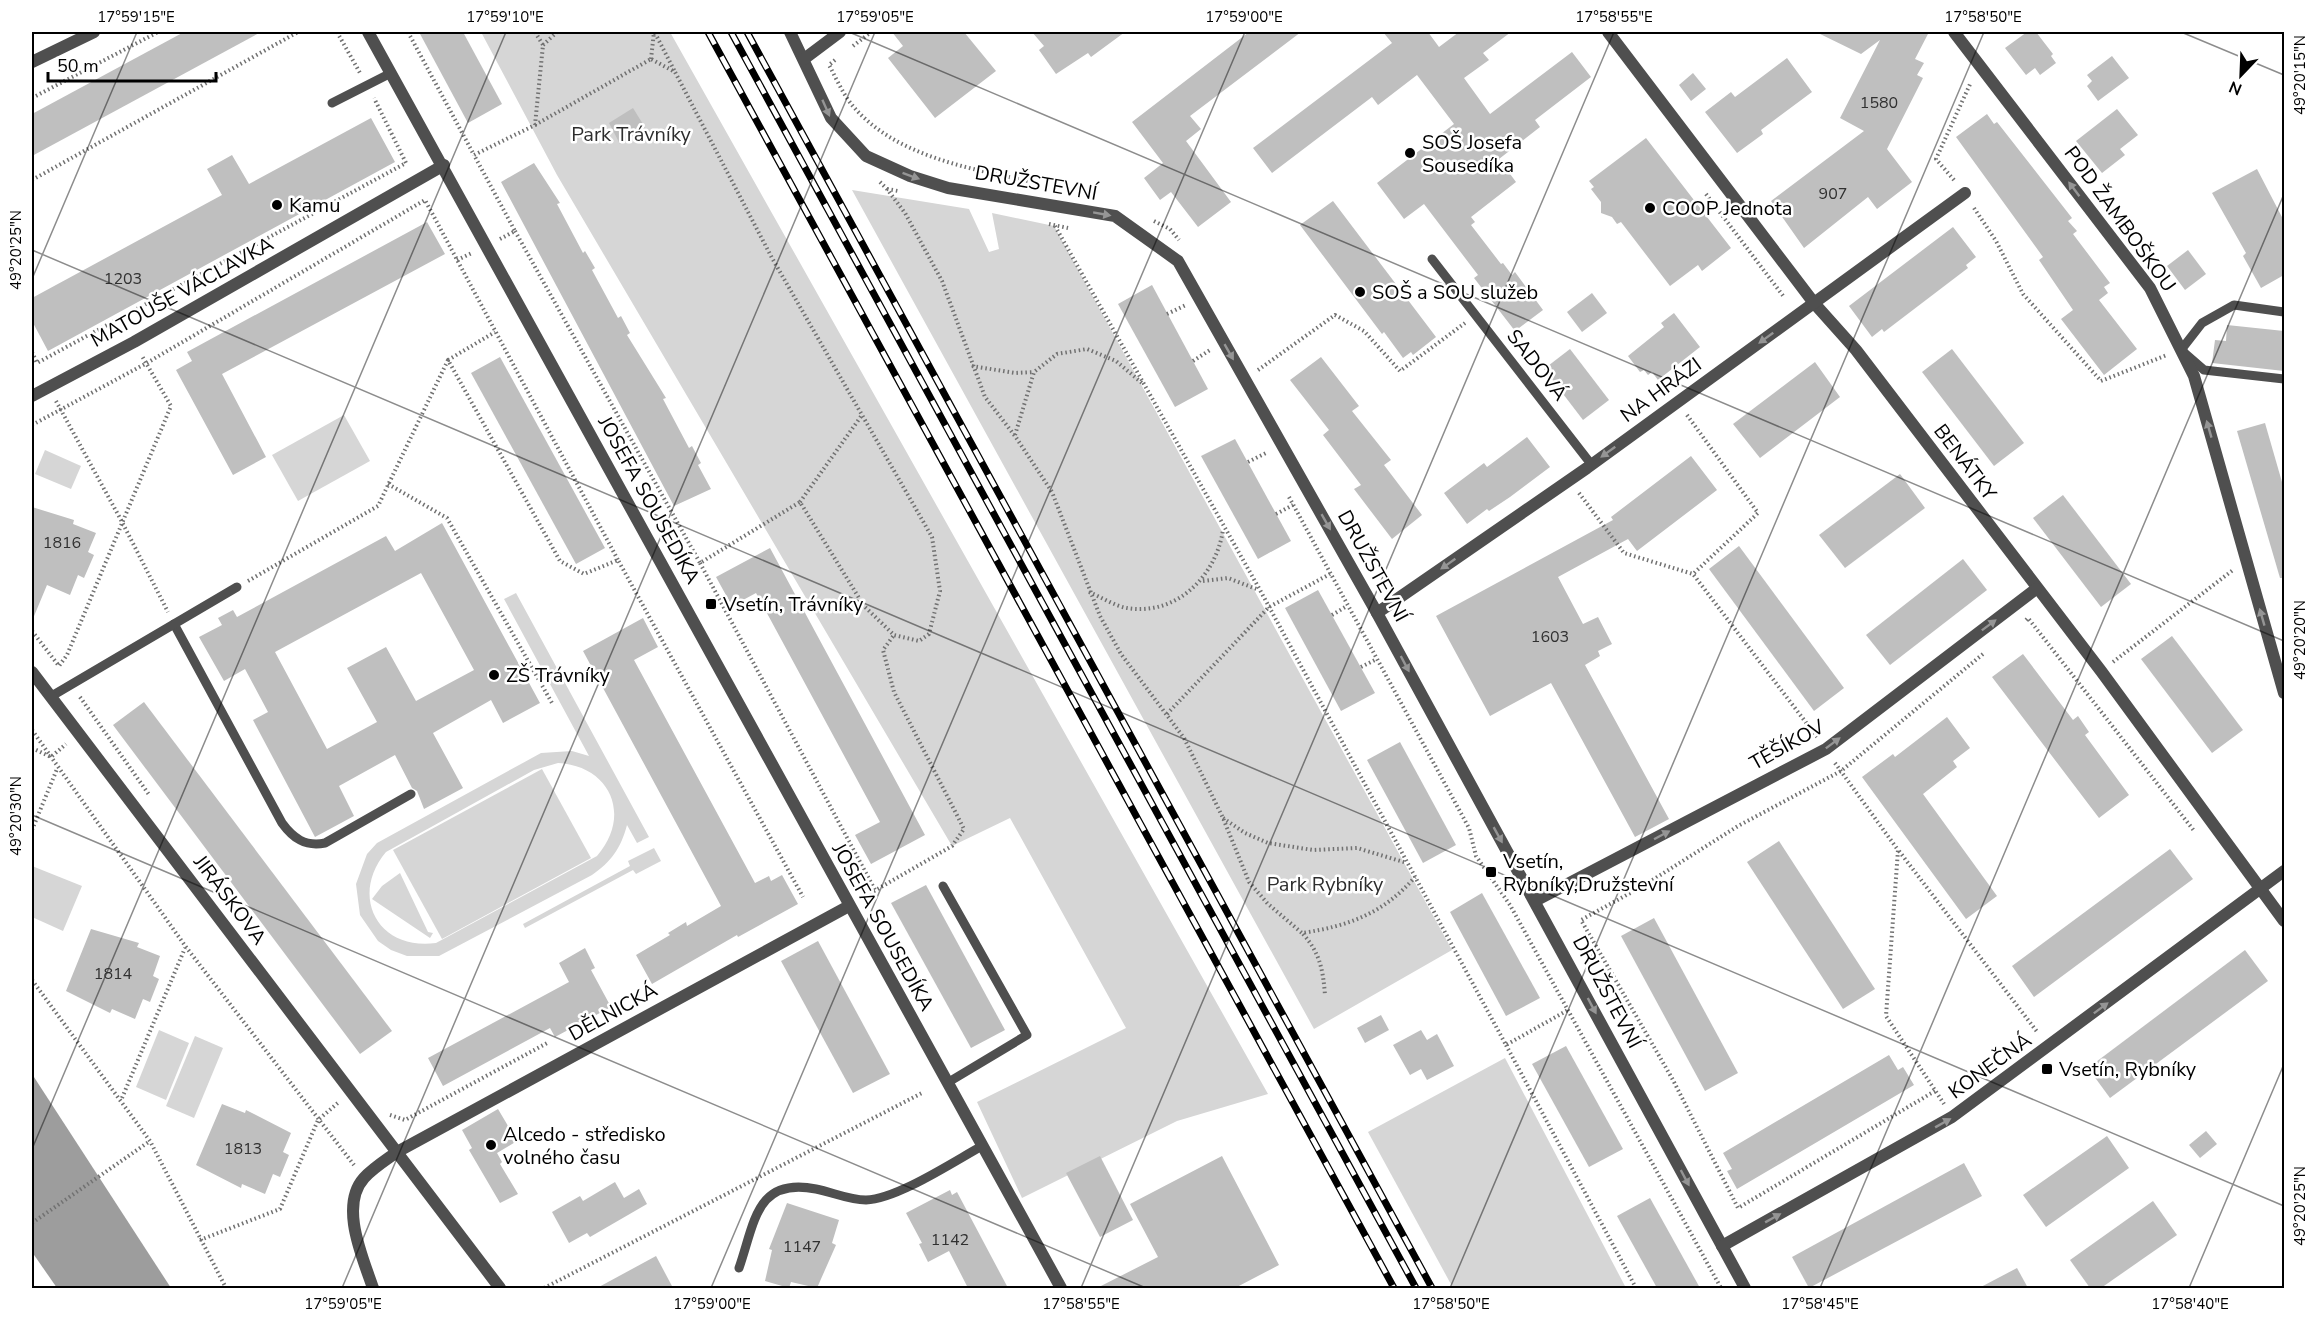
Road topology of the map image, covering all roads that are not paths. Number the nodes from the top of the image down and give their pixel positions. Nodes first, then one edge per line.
1 (94, 32) edge
2 (368, 32) edge
3 (790, 32) edge
4 (840, 32) edge
5 (1608, 32) edge
6 (1954, 32) edge
7 (804, 59) junction
8 (32, 62) edge
9 (391, 73) junction
10 (332, 103) dead end
11 (444, 165) junction
12 (1965, 193) road end
13 (1432, 260) dead end
14 (1814, 303) junction
15 (2284, 312) edge
16 (2181, 350) junction
17 (2284, 379) edge
18 (32, 396) edge
19 (1591, 465) junction
20 (237, 587) road end
21 (2036, 589) junction
22 (1377, 613) junction
23 (174, 624) junction
24 (32, 672) edge
25 (2284, 693) edge
26 (50, 696) junction
27 (411, 794) dead end
28 (2284, 871) edge
29 (943, 886) dead end
30 (2262, 888) junction
31 (1535, 901) junction
32 (849, 906) junction
33 (2284, 921) edge
34 (947, 1083) junction
35 (982, 1146) junction
36 (397, 1152) junction
37 (1722, 1246) junction
38 (739, 1268) dead end
39 (373, 1288) edge
40 (500, 1288) edge
41 (1061, 1288) edge
42 (1745, 1288) edge

1 - 8 street
2 - 9 street, JOSEFA SOUSEDÍKA
3 - 7 street, DRUŽSTEVNÍ
4 - 7 street
5 - 14 street, BENÁTKY
16 -> 6 street, POD ŽAMBOŠKOU
7 -> 22 street, DRUŽSTEVNÍ
9 - 10 lane
9 - 11 street, JOSEFA SOUSEDÍKA
11 - 18 street, MATOUŠE VÁCLAVKA
11 - 32 street, JOSEFA SOUSEDÍKA
12 - 14 street, NA HRÁZI
13 - 19 lane, SADOVÁ
14 -> 19 street, NA HRÁZI
14 - 21 street, BENÁTKY
15 - 16 lane
16 - 17 lane
25 -> 16 street, POD ŽAMBOŠKOU
19 -> 22 street, NA HRÁZI
20 - 23 lane
21 - 30 street, BENÁTKY
31 -> 21 street, TĚŠÍKOV
22 -> 31 street, DRUŽSTEVNÍ
23 - 26 lane
23 - 27 lane
24 - 26 street, JIRÁSKOVA
26 - 36 street, JIRÁSKOVA
28 - 30 street
29 - 34 lane
30 - 33 street, BENÁTKY
37 -> 30 street, KONEČNÁ
31 -> 37 street, DRUŽSTEVNÍ
32 - 34 street, JOSEFA SOUSEDÍKA
32 - 36 street, DĚLNICKÁ
34 - 35 street, JOSEFA SOUSEDÍKA
35 - 38 lane
35 - 41 street, JOSEFA SOUSEDÍKA
36 - 39 street
36 - 40 street, JIRÁSKOVA
37 - 42 street, DRUŽSTEVNÍ

